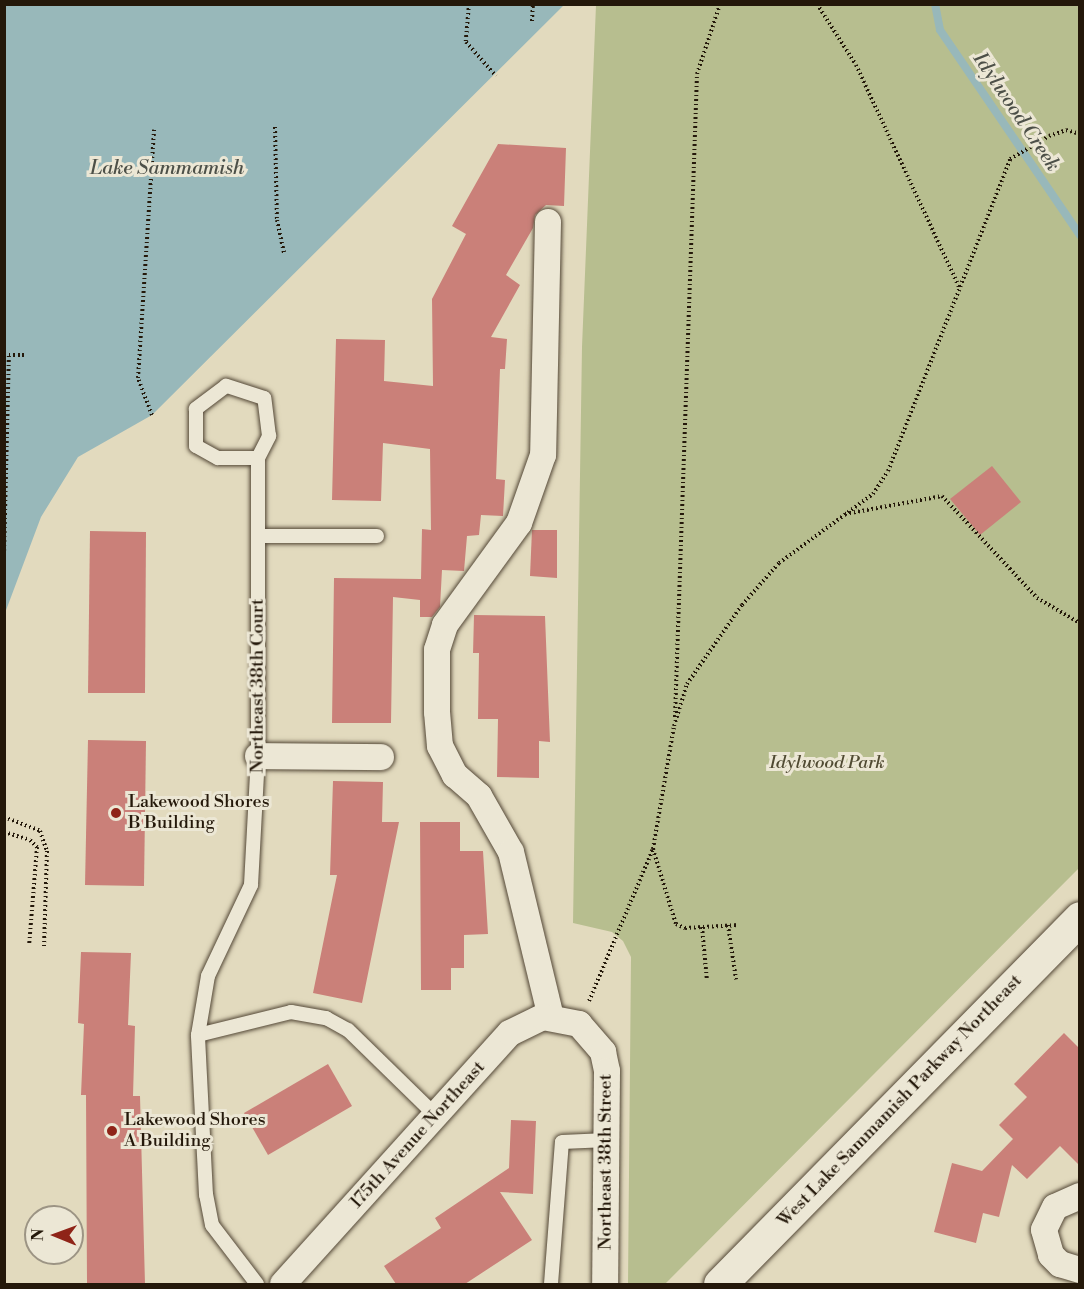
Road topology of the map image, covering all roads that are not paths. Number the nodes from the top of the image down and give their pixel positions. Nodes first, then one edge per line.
1 (548, 222) dead end
2 (258, 458) junction
3 (258, 536) junction
4 (377, 536) dead end
5 (258, 756) junction
6 (381, 757) dead end
7 (1080, 918) edge
8 (567, 1020) junction
9 (198, 1035) junction
10 (436, 1116) junction
11 (607, 1140) junction
12 (1080, 1196) edge
13 (1080, 1270) edge
14 (257, 1284) edge
15 (283, 1284) edge
16 (551, 1284) edge
17 (605, 1284) edge
18 (720, 1284) edge

1 - 8 street
2 - 2 lane, Northeast 38th Court
2 - 3 lane, Northeast 38th Court
3 - 4 lane
3 - 5 lane, Northeast 38th Court
5 - 6 street
5 - 9 lane, Northeast 38th Court
7 - 18 main road, West Lake Sammamish Parkway Northeast
8 - 10 street, 175th Avenue Northeast
8 - 11 street, Northeast 38th Street
9 - 10 lane
9 - 14 lane, Northeast 38th Court
10 - 15 street, 175th Avenue Northeast
11 - 16 lane
11 - 17 street, Northeast 38th Street
12 - 13 street

